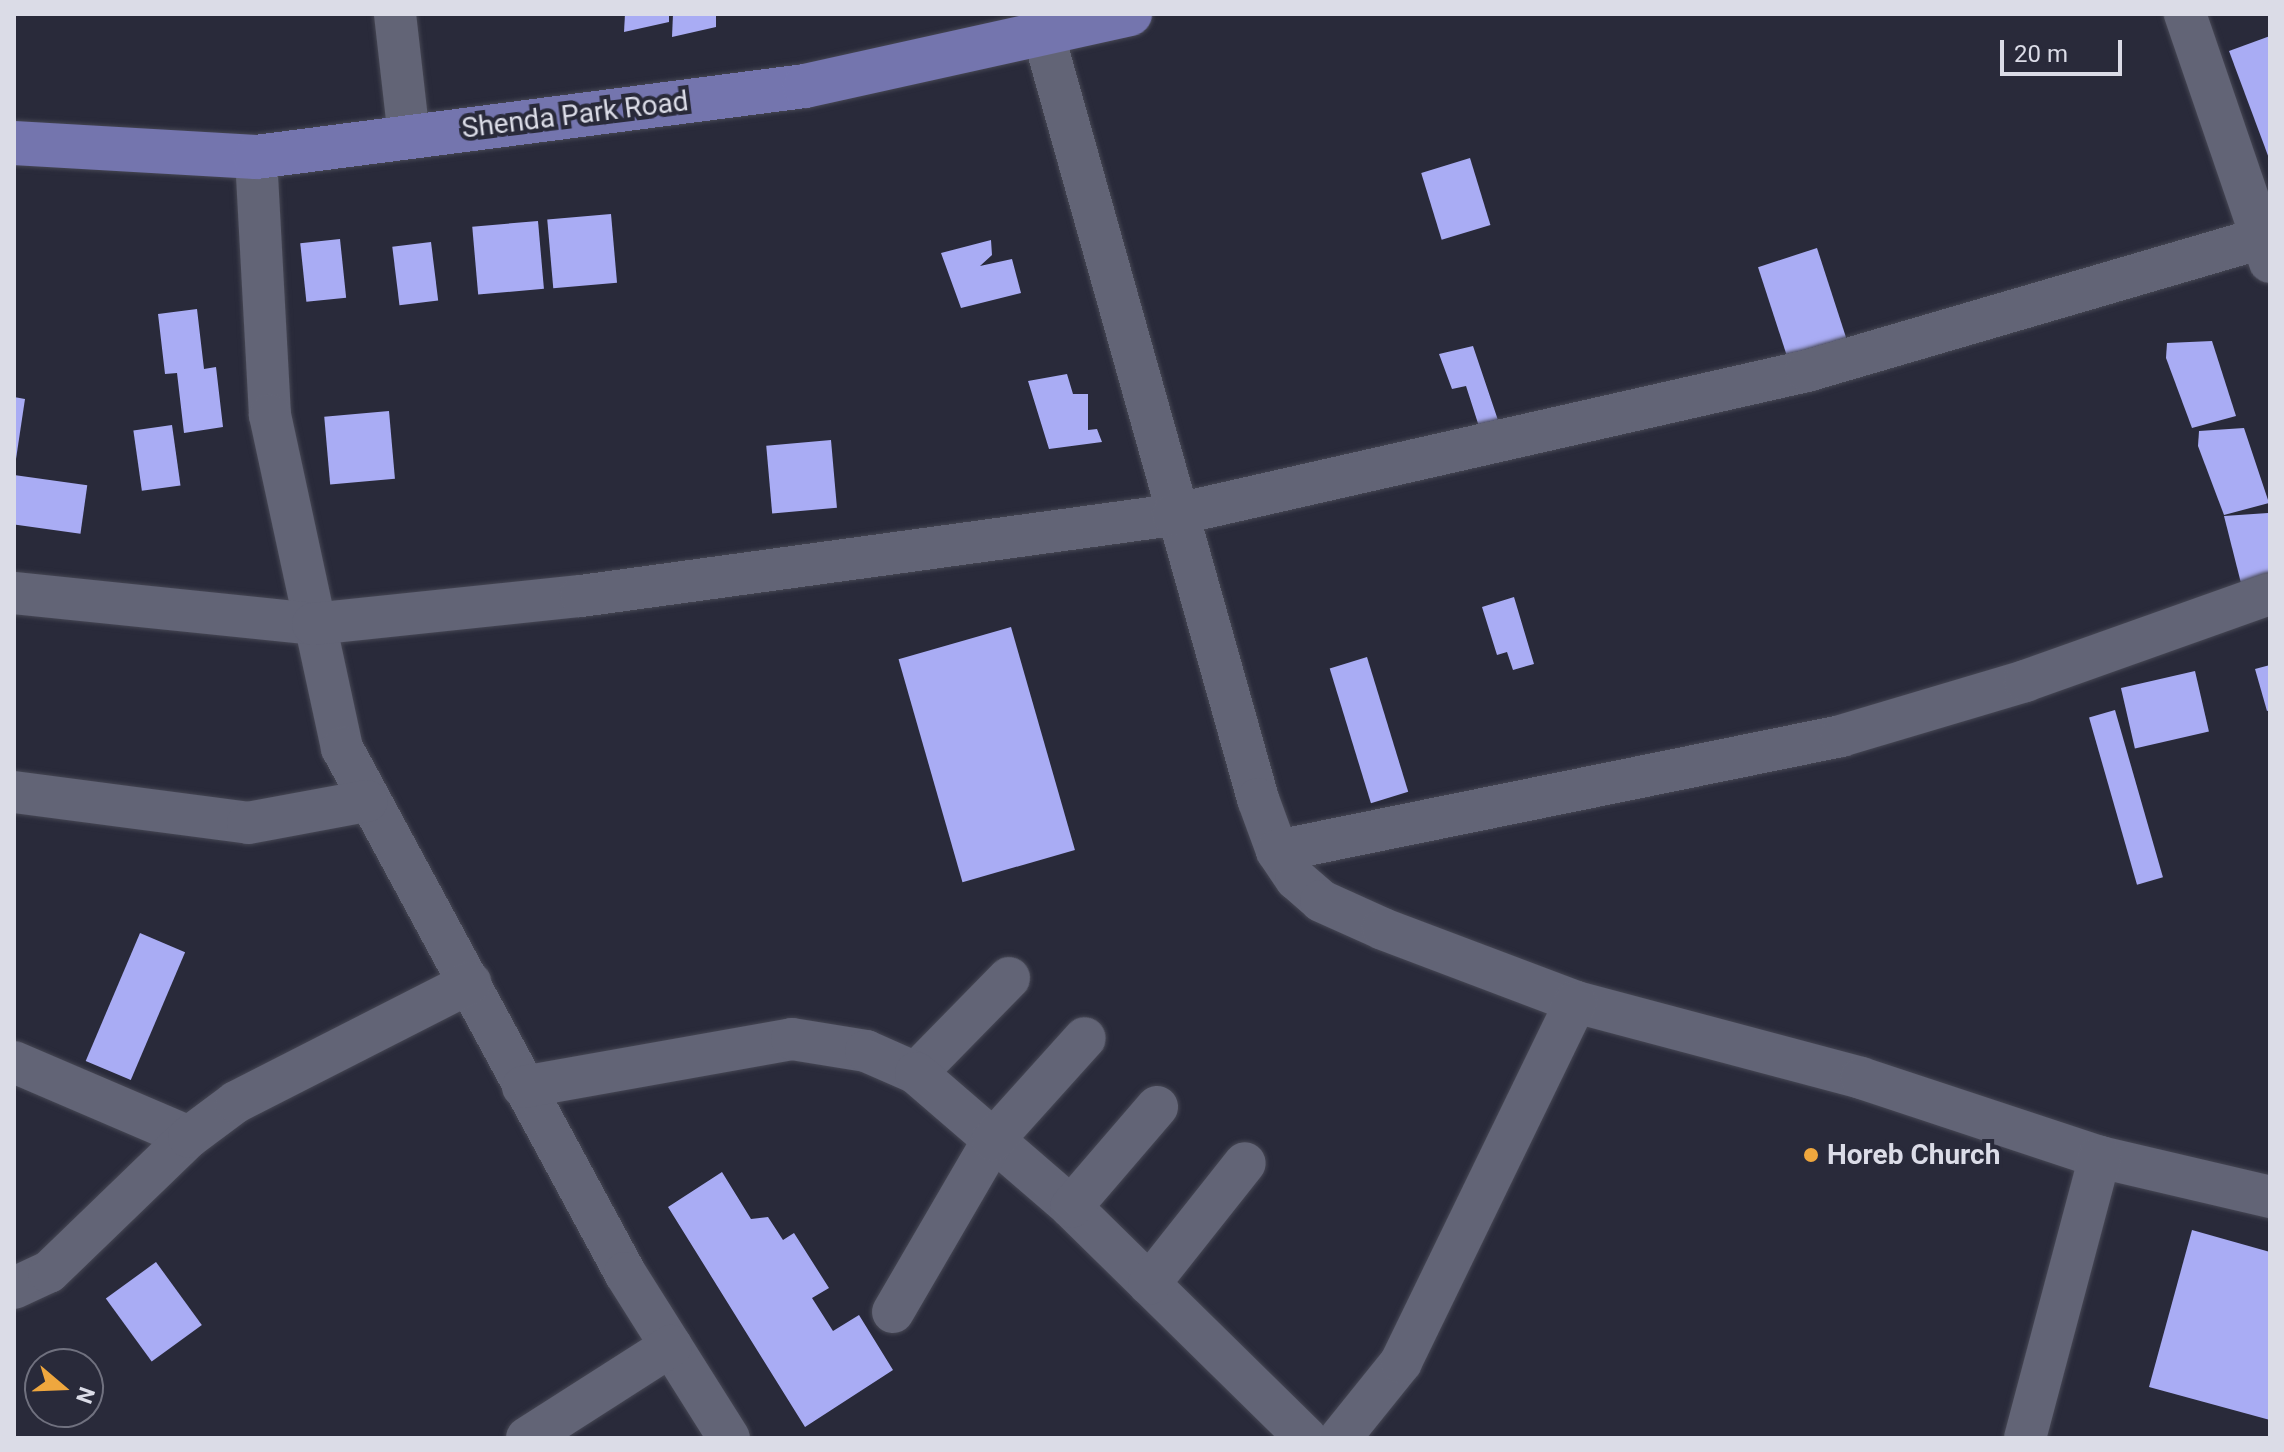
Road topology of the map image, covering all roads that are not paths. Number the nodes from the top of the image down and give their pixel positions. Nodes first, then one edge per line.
1 (395, 14) edge
2 (1130, 14) edge
3 (2185, 14) edge
4 (1043, 33) junction
5 (409, 137) junction
6 (14, 143) edge
7 (256, 157) junction
8 (2268, 245) edge
9 (1173, 515) junction
10 (14, 593) edge
11 (2270, 594) edge
12 (313, 624) junction
13 (14, 792) edge
14 (367, 801) junction
15 (1277, 851) junction
16 (1009, 978) dead end
17 (470, 983) junction
18 (1576, 1002) junction
19 (1085, 1038) dead end
20 (14, 1062) edge
21 (916, 1073) junction
22 (523, 1087) junction
23 (1157, 1107) dead end
24 (189, 1137) junction
25 (993, 1140) junction
26 (2100, 1157) junction
27 (1245, 1163) dead end
28 (2270, 1197) edge
29 (1071, 1207) junction
30 (1149, 1284) junction
31 (14, 1288) edge
32 (893, 1312) dead end
33 (671, 1346) junction
34 (527, 1438) edge
35 (729, 1438) edge
36 (1306, 1438) edge
37 (1340, 1438) edge
38 (2025, 1438) edge

1 - 5 street
2 - 4 main road, Shenda Park Road
3 - 8 street
4 - 5 main road, Shenda Park Road
4 - 9 street
5 - 7 main road, Shenda Park Road
6 - 7 main road, Shenda Park Road
7 - 12 street
8 - 9 street
9 - 12 street
9 - 15 street
10 - 12 street
11 - 15 street
12 - 14 street
13 - 14 street
14 - 17 street
15 - 18 street
16 - 21 street
17 - 22 street
17 - 24 street
18 - 26 street
18 - 37 street
19 - 25 street
20 - 24 street
21 - 22 street
21 - 25 street
22 - 33 street
23 - 29 street
24 - 31 street
25 - 29 street
25 - 32 street
26 - 28 street
26 - 38 street
27 - 30 street
29 - 30 street
30 - 36 street
33 - 34 street
33 - 35 street

